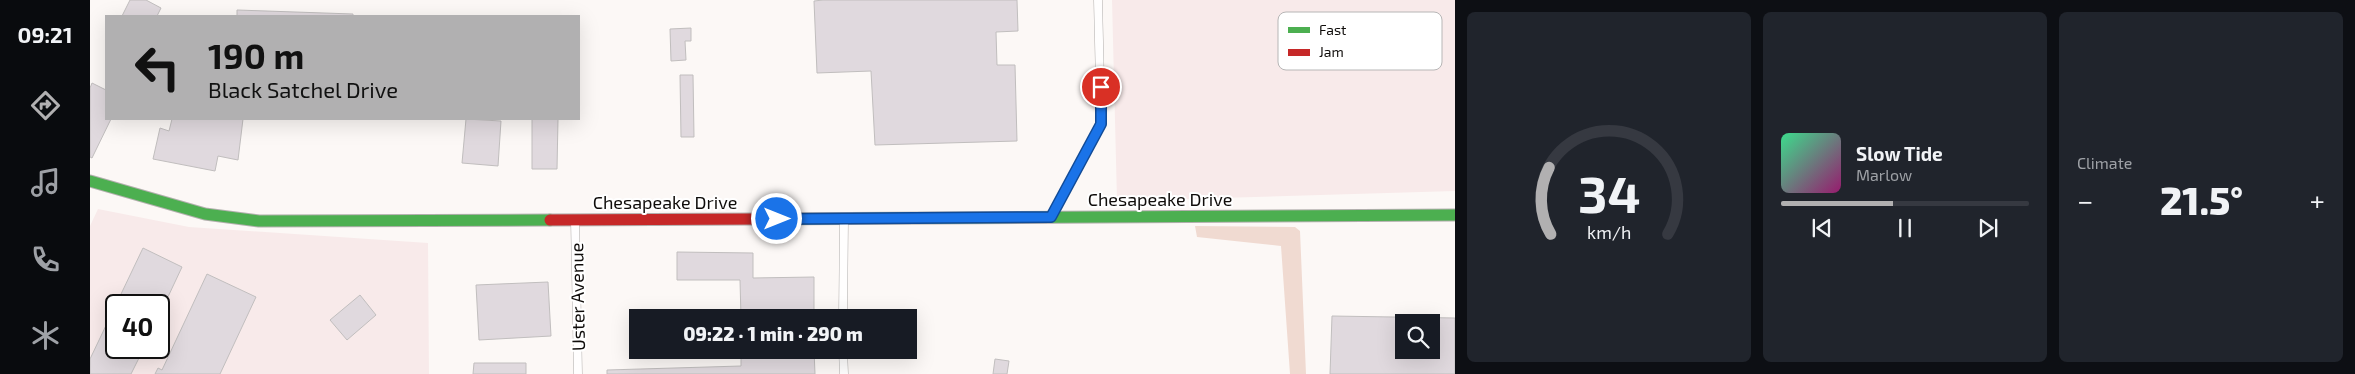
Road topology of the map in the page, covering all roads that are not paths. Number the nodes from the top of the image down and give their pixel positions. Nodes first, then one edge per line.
1 (1098, 0) edge
2 (90, 181) edge
3 (1455, 215) edge
4 (1051, 217) junction
5 (844, 219) junction
6 (575, 220) junction
7 (843, 309) edge
8 (844, 359) edge
9 (578, 374) edge
10 (844, 374) edge

1 - 4 street
2 - 6 street, Chesapeake Drive
3 - 4 street, Chesapeake Drive
4 - 5 street, Chesapeake Drive
5 - 6 street, Chesapeake Drive
5 - 7 street
6 - 9 street, Uster Avenue
8 - 10 street

